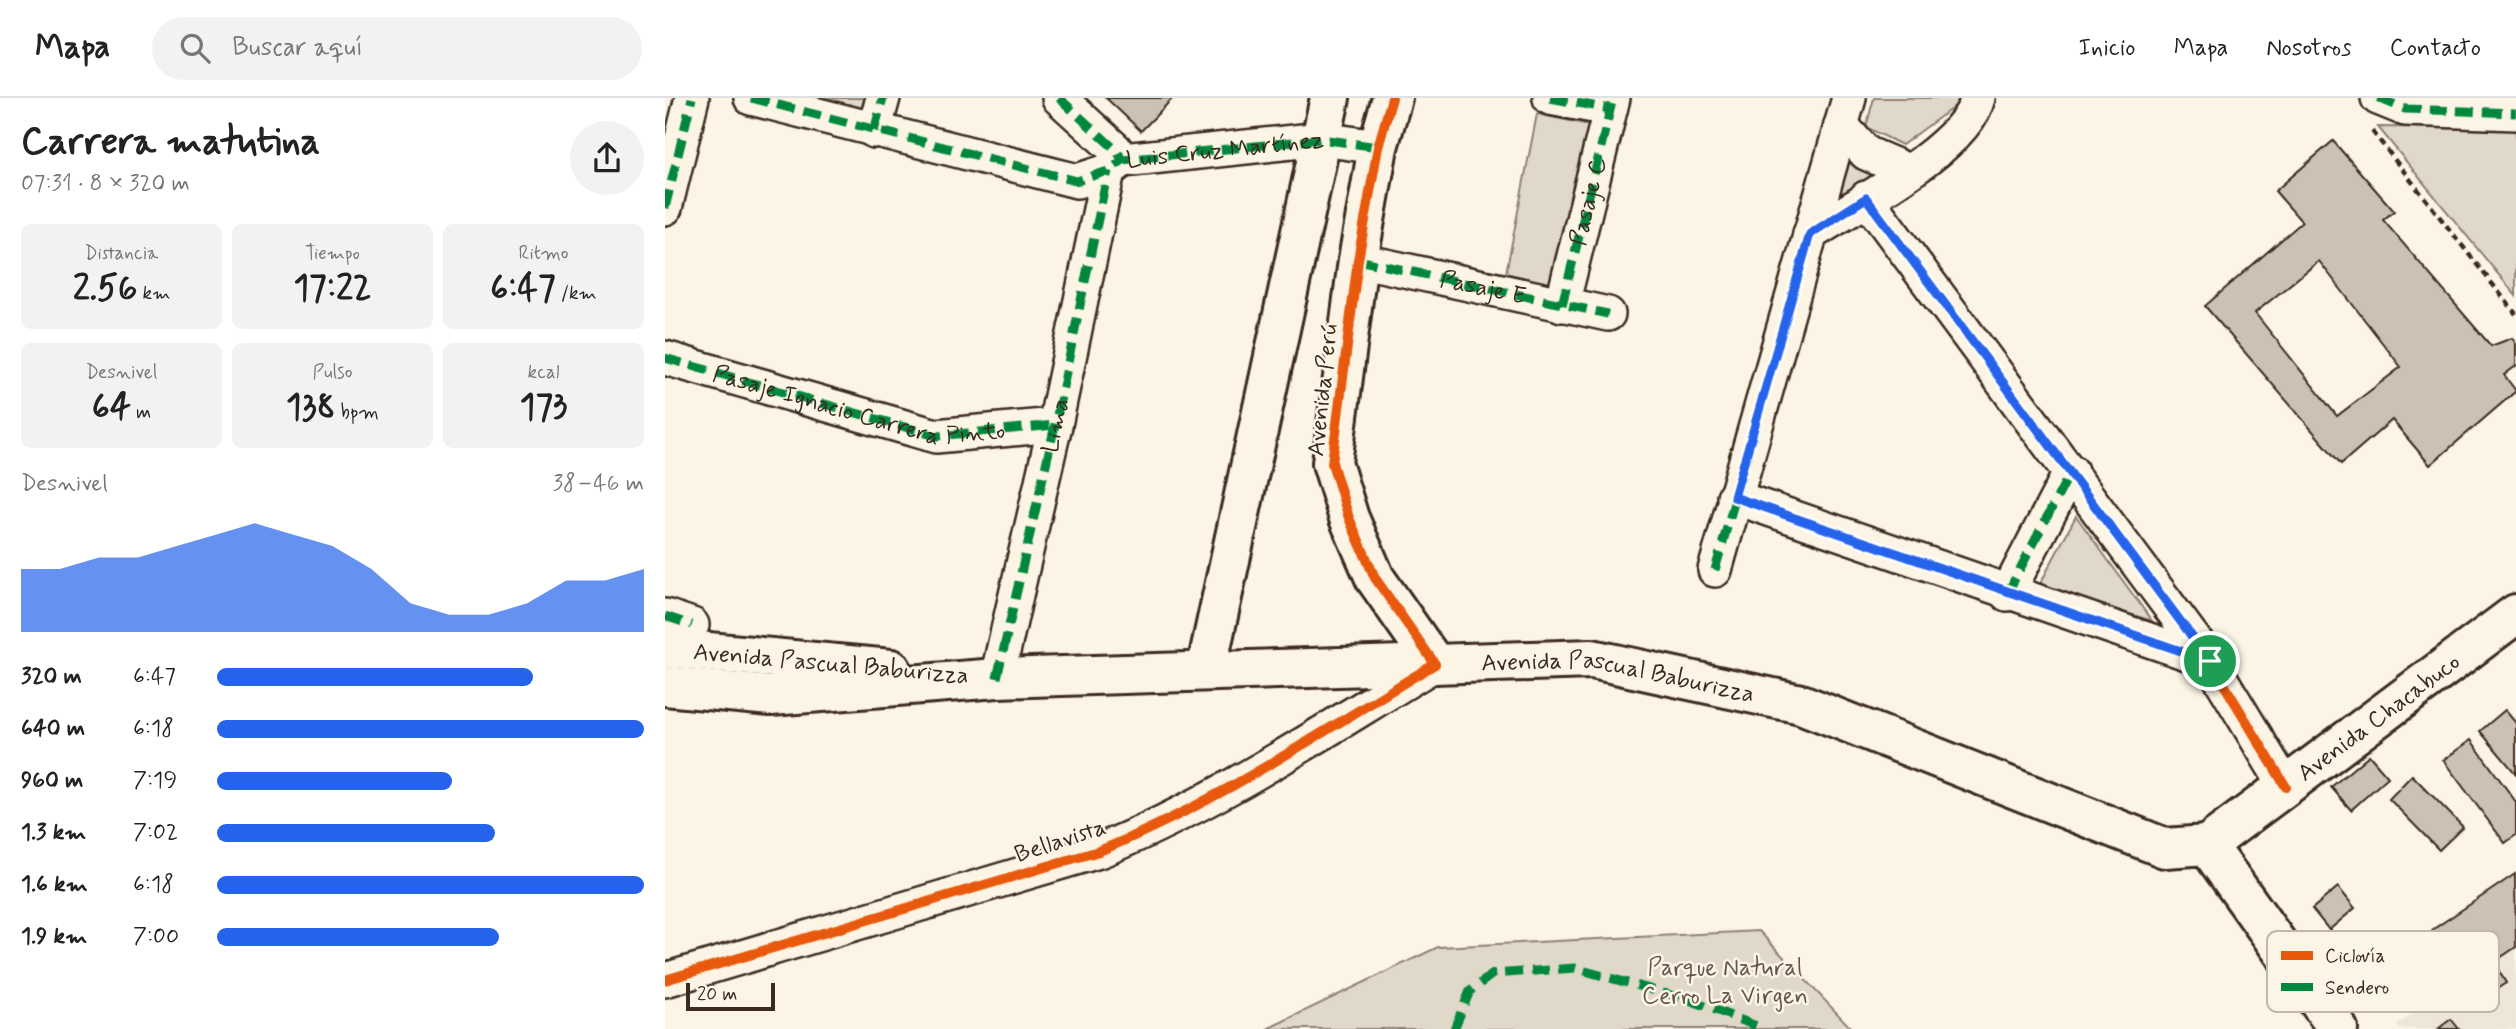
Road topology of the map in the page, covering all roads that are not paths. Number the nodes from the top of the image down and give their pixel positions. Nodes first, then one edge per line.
1 (692, 98) edge
2 (751, 98) edge
3 (883, 98) edge
4 (1059, 98) edge
5 (1330, 98) edge
6 (1392, 98) edge
7 (1550, 98) edge
8 (1978, 98) edge
9 (2378, 98) edge
10 (1611, 104) edge
11 (1845, 112) edge
12 (2516, 113) edge
13 (874, 131) junction
14 (1321, 139) junction
15 (1378, 147) junction
16 (1116, 166) junction
17 (1908, 171) junction
18 (1866, 198) junction
19 (665, 208) edge
20 (1810, 234) junction
21 (1358, 260) junction
22 (1562, 304) junction
23 (1608, 314) dead end
24 (665, 358) edge
25 (1055, 425) junction
26 (2071, 471) junction
27 (1734, 497) junction
28 (1714, 570) dead end
29 (2007, 594) junction
30 (2516, 614) edge
31 (674, 630) edge
32 (2210, 661) junction
33 (1435, 664) junction
34 (1206, 671) junction
35 (997, 678) junction
36 (665, 686) edge
37 (2286, 787) junction
38 (2207, 845) junction
39 (2269, 931) edge
40 (665, 980) edge
41 (2327, 1012) edge
42 (2339, 1029) edge

1 - 19 street
2 - 13 street, Luis Cruz Martínez
3 - 13 street
4 - 16 street
5 - 14 main road, Avenida Perú
6 - 15 main road, Avenida Perú
7 - 10 street
8 - 17 street
9 - 12 street
10 - 22 street, Pasaje C
11 - 17 street
11 - 20 street
13 - 16 street, Luis Cruz Martínez
14 - 15 street, Luis Cruz Martínez
14 - 16 street, Luis Cruz Martínez
14 - 34 main road, Avenida Perú
15 - 21 main road, Avenida Perú
16 - 25 street, Lima
17 - 18 street
18 - 20 street
18 - 26 street
20 - 27 street
21 - 22 street, Pasaje E
21 - 33 main road, Avenida Perú
22 - 23 street, Pasaje E
24 - 25 street, Pasaje Ignacio Carrera Pinto
25 - 35 street, Lima
26 - 29 street
26 - 32 street
27 - 28 street
27 - 29 street
29 - 32 street
30 - 37 main road, Avenida Chacabuco
31 - 35 main road, Avenida Pascual Baburizza
32 - 37 street
33 - 34 main road, Avenida Pascual Baburizza
33 - 38 main road, Avenida Pascual Baburizza
33 - 40 street, Bellavista
34 - 35 main road, Avenida Pascual Baburizza
35 - 36 main road, Avenida Pascual Baburizza
37 - 38 main road, Avenida Chacabuco
38 - 39 main road
41 - 42 main road

